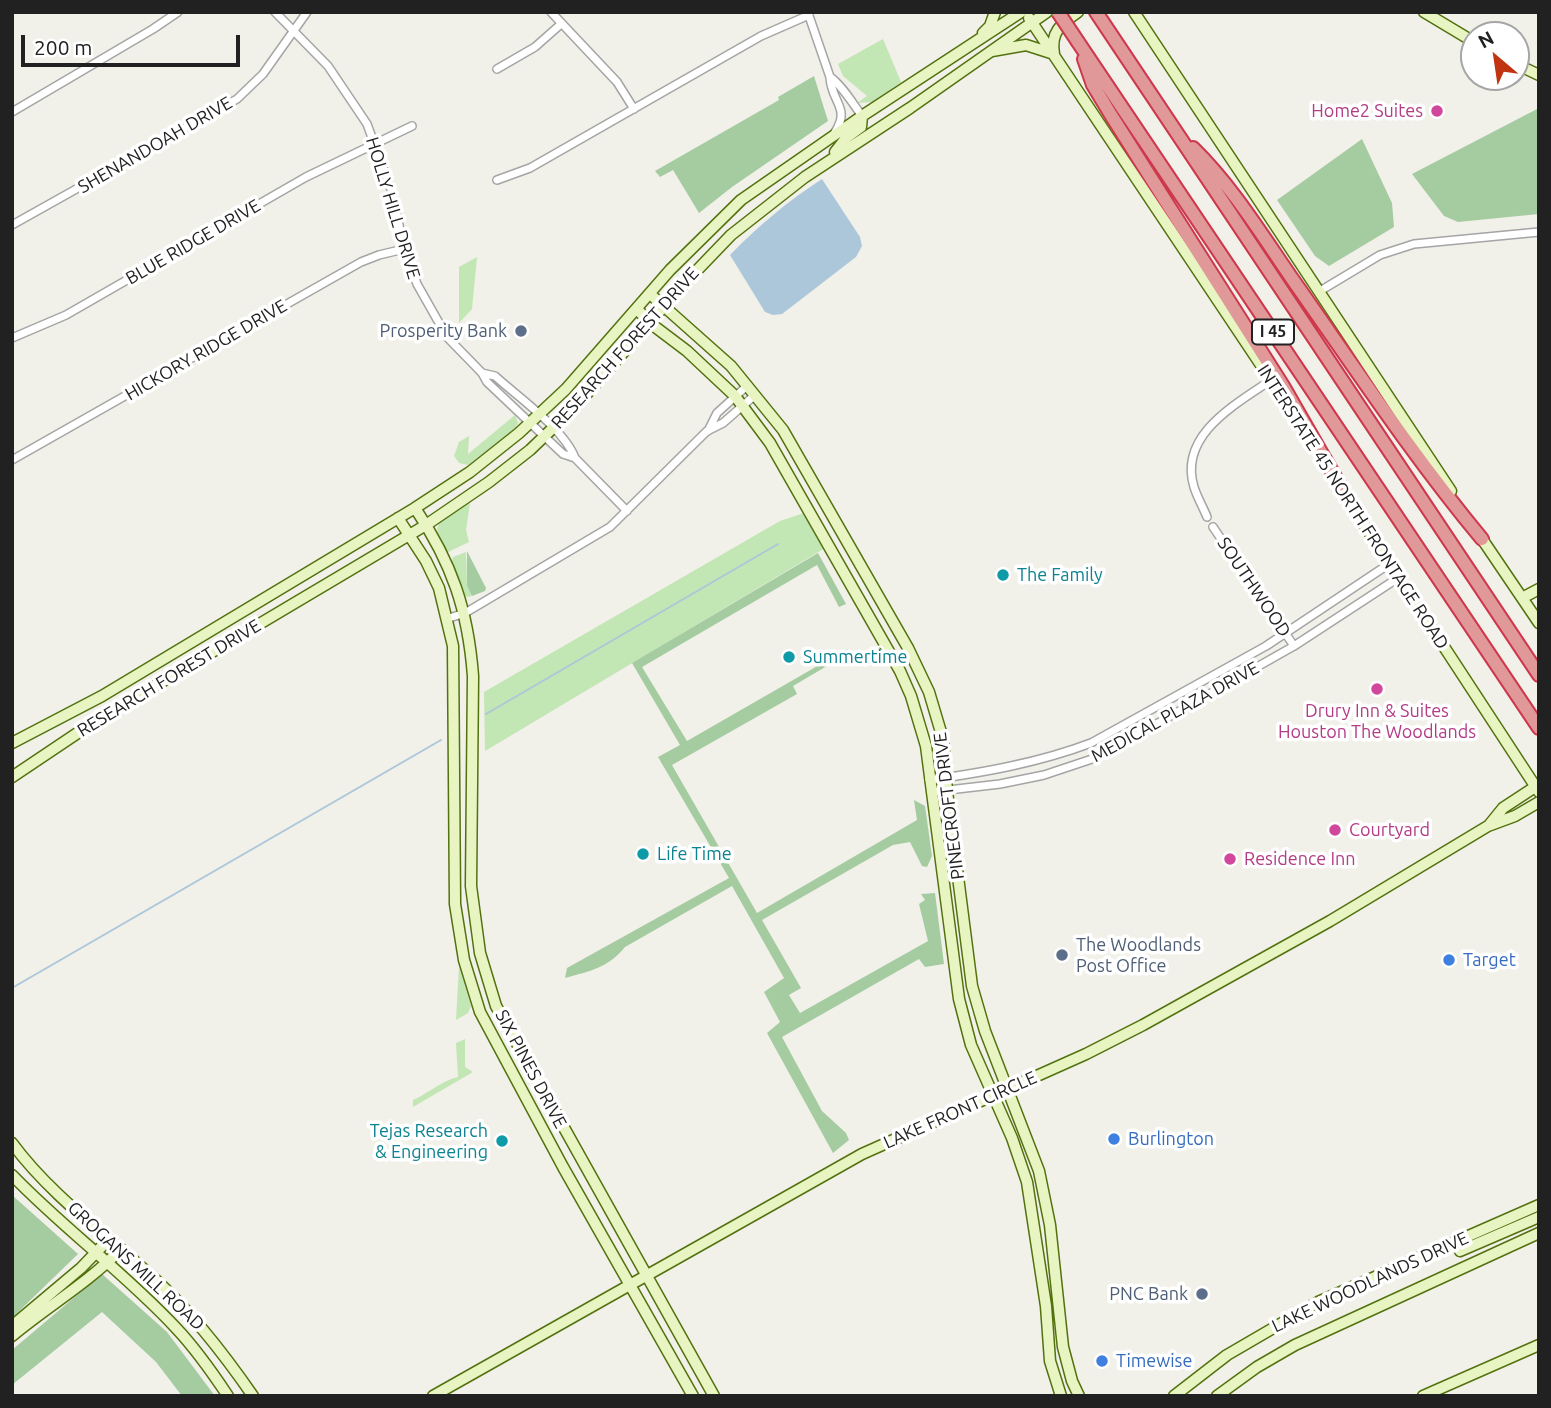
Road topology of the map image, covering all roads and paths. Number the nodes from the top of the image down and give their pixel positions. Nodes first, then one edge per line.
1 (178, 12) edge
2 (275, 12) edge
3 (307, 12) edge
4 (551, 12) edge
5 (995, 12) edge
6 (1047, 12) edge
7 (1058, 12) edge
8 (1078, 12) edge
9 (1096, 12) edge
10 (1134, 12) edge
11 (1424, 12) edge
12 (808, 14) edge
13 (1026, 15) edge
14 (561, 24) junction
15 (294, 31) junction
16 (1460, 34) edge
17 (1078, 42) junction
18 (972, 44) junction
19 (992, 51) junction
20 (1054, 54) junction
21 (497, 69) dead end
22 (830, 77) junction
23 (634, 109) junction
24 (12, 112) edge
25 (862, 116) junction
26 (412, 126) dead end
27 (1174, 128) junction
28 (833, 135) junction
29 (374, 144) junction
30 (828, 160) junction
31 (497, 180) dead end
32 (12, 225) edge
33 (1539, 232) edge
34 (404, 249) junction
35 (1320, 291) junction
36 (650, 294) junction
37 (664, 306) junction
38 (637, 309) junction
39 (650, 323) junction
40 (12, 338) edge
41 (482, 373) junction
42 (1271, 380) junction
43 (748, 385) junction
44 (755, 395) junction
45 (735, 397) junction
46 (742, 406) junction
47 (539, 415) junction
48 (530, 423) junction
49 (553, 428) junction
50 (707, 431) junction
51 (545, 436) junction
52 (575, 458) junction
53 (12, 460) edge
54 (415, 508) junction
55 (1353, 508) junction
56 (627, 511) junction
57 (1208, 517) dead end
58 (398, 518) junction
59 (426, 524) junction
60 (1213, 527) dead end
61 (409, 534) junction
62 (1482, 539) junction
63 (1389, 564) junction
64 (1398, 578) junction
65 (1539, 589) edge
66 (1522, 598) junction
67 (257, 604) junction
68 (465, 613) junction
69 (446, 619) junction
70 (1539, 623) edge
71 (250, 630) junction
72 (1286, 634) junction
73 (1294, 646) junction
74 (1539, 675) edge
75 (92, 702) junction
76 (91, 724) junction
77 (1539, 728) edge
78 (12, 743) edge
79 (454, 768) junction
80 (472, 769) junction
81 (12, 777) edge
82 (946, 778) junction
83 (929, 780) junction
84 (1537, 790) edge
85 (947, 791) junction
86 (931, 792) junction
87 (1539, 802) edge
88 (1488, 826) junction
89 (471, 886) junction
90 (454, 888) junction
91 (1007, 1089) junction
92 (993, 1095) junction
93 (12, 1143) edge
94 (12, 1175) edge
95 (1539, 1205) edge
96 (1539, 1217) edge
97 (1539, 1233) edge
98 (1471, 1234) junction
99 (109, 1239) junction
100 (1454, 1241) junction
101 (1476, 1245) junction
102 (121, 1249) junction
103 (1460, 1251) junction
104 (95, 1253) junction
105 (1483, 1258) junction
106 (107, 1263) junction
107 (1467, 1264) junction
108 (645, 1276) junction
109 (630, 1284) junction
110 (12, 1326) edge
111 (12, 1336) edge
112 (1539, 1345) edge
113 (229, 1362) junction
114 (212, 1373) junction
115 (228, 1396) edge
116 (253, 1396) edge
117 (433, 1396) edge
118 (693, 1396) edge
119 (714, 1396) edge
120 (1061, 1396) edge
121 (1079, 1396) edge
122 (1174, 1396) edge
123 (1217, 1396) edge
124 (1423, 1396) edge

1 - 24 street
2 - 15 street, HOLLY HILL DRIVE
3 - 15 street, SHENANDOAH DRIVE
4 - 14 street
5 - 18 street
6 - 13 street, RESEARCH FOREST DRIVE
7 - 17 highway, I 45, bridge
8 - 20 street
9 - 27 highway, I 45
10 - 35 street
11 - 16 street
12 - 22 street
12 - 23 street
13 - 18 street, RESEARCH FOREST DRIVE
13 - 19 street, RESEARCH FOREST DRIVE
13 - 20 street, INTERSTATE 45 NORTH FRONTAGE ROAD
14 - 21 street
14 - 23 street
15 - 29 street, HOLLY HILL DRIVE
15 - 32 street, SHENANDOAH DRIVE
17 - 55 highway
17 - 77 highway, I 45
18 - 25 street, RESEARCH FOREST DRIVE
19 - 20 street
19 - 30 street, RESEARCH FOREST DRIVE
20 - 42 street, INTERSTATE 45 NORTH FRONTAGE ROAD
22 - 25 street
22 - 28 street
23 - 31 street
25 - 28 street, RESEARCH FOREST DRIVE
25 - 30 street
26 - 29 street, BLUE RIDGE DRIVE
27 - 62 highway
27 - 74 highway, I 45
28 - 36 street, RESEARCH FOREST DRIVE
29 - 34 street, HOLLY HILL DRIVE
29 - 40 street, BLUE RIDGE DRIVE
30 - 37 street, RESEARCH FOREST DRIVE
33 - 35 street
34 - 41 street, HOLLY HILL DRIVE
34 - 53 street, HICKORY RIDGE DRIVE
35 - 62 street
36 - 37 street, PINECROFT DRIVE
36 - 38 street, RESEARCH FOREST DRIVE
37 - 39 street, RESEARCH FOREST DRIVE
37 - 43 street, PINECROFT DRIVE
38 - 39 street, PINECROFT DRIVE
38 - 47 street, RESEARCH FOREST DRIVE
39 - 45 street, PINECROFT DRIVE
39 - 49 street, RESEARCH FOREST DRIVE
41 - 47 street, HOLLY HILL DRIVE
41 - 48 street, HOLLY HILL DRIVE
42 - 55 street, INTERSTATE 45 NORTH FRONTAGE ROAD
42 - 57 street, SOUTHWOOD
43 - 44 street, PINECROFT DRIVE
43 - 45 street
44 - 46 street
44 - 82 street, PINECROFT DRIVE
45 - 46 street, PINECROFT DRIVE
45 - 50 street
46 - 50 street
46 - 83 street, PINECROFT DRIVE
47 - 48 street, RESEARCH FOREST DRIVE
47 - 49 street, HOLLY HILL DRIVE
48 - 51 street, HOLLY HILL DRIVE
48 - 54 street, RESEARCH FOREST DRIVE
49 - 51 street, RESEARCH FOREST DRIVE
49 - 52 street, HOLLY HILL DRIVE
50 - 56 street
51 - 52 street, HOLLY HILL DRIVE
51 - 59 street, RESEARCH FOREST DRIVE
52 - 56 street
54 - 58 street, RESEARCH FOREST DRIVE
54 - 59 street, SIX PINES DRIVE
55 - 63 street, INTERSTATE 45 NORTH FRONTAGE ROAD
56 - 68 street
58 - 61 street, SIX PINES DRIVE
58 - 67 street, RESEARCH FOREST DRIVE
59 - 61 street, RESEARCH FOREST DRIVE
59 - 68 street, SIX PINES DRIVE
60 - 72 street, SOUTHWOOD
61 - 69 street, SIX PINES DRIVE
61 - 71 street, RESEARCH FOREST DRIVE
62 - 66 street
63 - 64 street, INTERSTATE 45 NORTH FRONTAGE ROAD
63 - 72 street, MEDICAL PLAZA DRIVE
64 - 73 street, MEDICAL PLAZA DRIVE
64 - 84 street, INTERSTATE 45 NORTH FRONTAGE ROAD
65 - 66 street
66 - 70 street
67 - 71 street
67 - 75 street, RESEARCH FOREST DRIVE
68 - 69 street
68 - 80 street, SIX PINES DRIVE
69 - 79 street, SIX PINES DRIVE
71 - 76 street, RESEARCH FOREST DRIVE
72 - 73 street, SOUTHWOOD
72 - 82 street, MEDICAL PLAZA DRIVE
73 - 85 street, MEDICAL PLAZA DRIVE
75 - 76 street
75 - 78 street, RESEARCH FOREST DRIVE
76 - 81 street, RESEARCH FOREST DRIVE
79 - 80 street
79 - 90 street, SIX PINES DRIVE
80 - 89 street, SIX PINES DRIVE
82 - 83 street, MEDICAL PLAZA DRIVE
82 - 85 street, PINECROFT DRIVE
83 - 86 street, PINECROFT DRIVE
84 - 88 street, LAKE FRONT CIRCLE
85 - 86 street, MEDICAL PLAZA DRIVE
85 - 91 street, PINECROFT DRIVE
86 - 92 street, PINECROFT DRIVE
87 - 88 street, LAKE FRONT CIRCLE
88 - 91 street, LAKE FRONT CIRCLE
89 - 90 street
89 - 108 street, SIX PINES DRIVE
90 - 109 street, SIX PINES DRIVE
91 - 92 street, LAKE FRONT CIRCLE
91 - 121 street, PINECROFT DRIVE
92 - 108 street, LAKE FRONT CIRCLE
92 - 120 street, PINECROFT DRIVE
93 - 99 street, GROGANS MILL ROAD
94 - 104 street, GROGANS MILL ROAD
95 - 98 street, LAKE WOODLANDS DRIVE
96 - 101 street
97 - 105 street, LAKE WOODLANDS DRIVE
98 - 100 street, LAKE WOODLANDS DRIVE
98 - 101 street
99 - 102 street, GROGANS MILL ROAD
99 - 104 street
100 - 103 street
100 - 122 street, LAKE WOODLANDS DRIVE
101 - 103 street
101 - 105 street
102 - 106 street
102 - 113 street, GROGANS MILL ROAD
103 - 107 street
104 - 106 street, GROGANS MILL ROAD
104 - 110 street
105 - 107 street, LAKE WOODLANDS DRIVE
106 - 111 street
106 - 114 street, GROGANS MILL ROAD
107 - 123 street, LAKE WOODLANDS DRIVE
108 - 109 street, LAKE FRONT CIRCLE
108 - 119 street, SIX PINES DRIVE
109 - 117 street, LAKE FRONT CIRCLE
109 - 118 street, SIX PINES DRIVE
112 - 124 street
113 - 114 street
113 - 116 street, GROGANS MILL ROAD
114 - 115 street, GROGANS MILL ROAD

